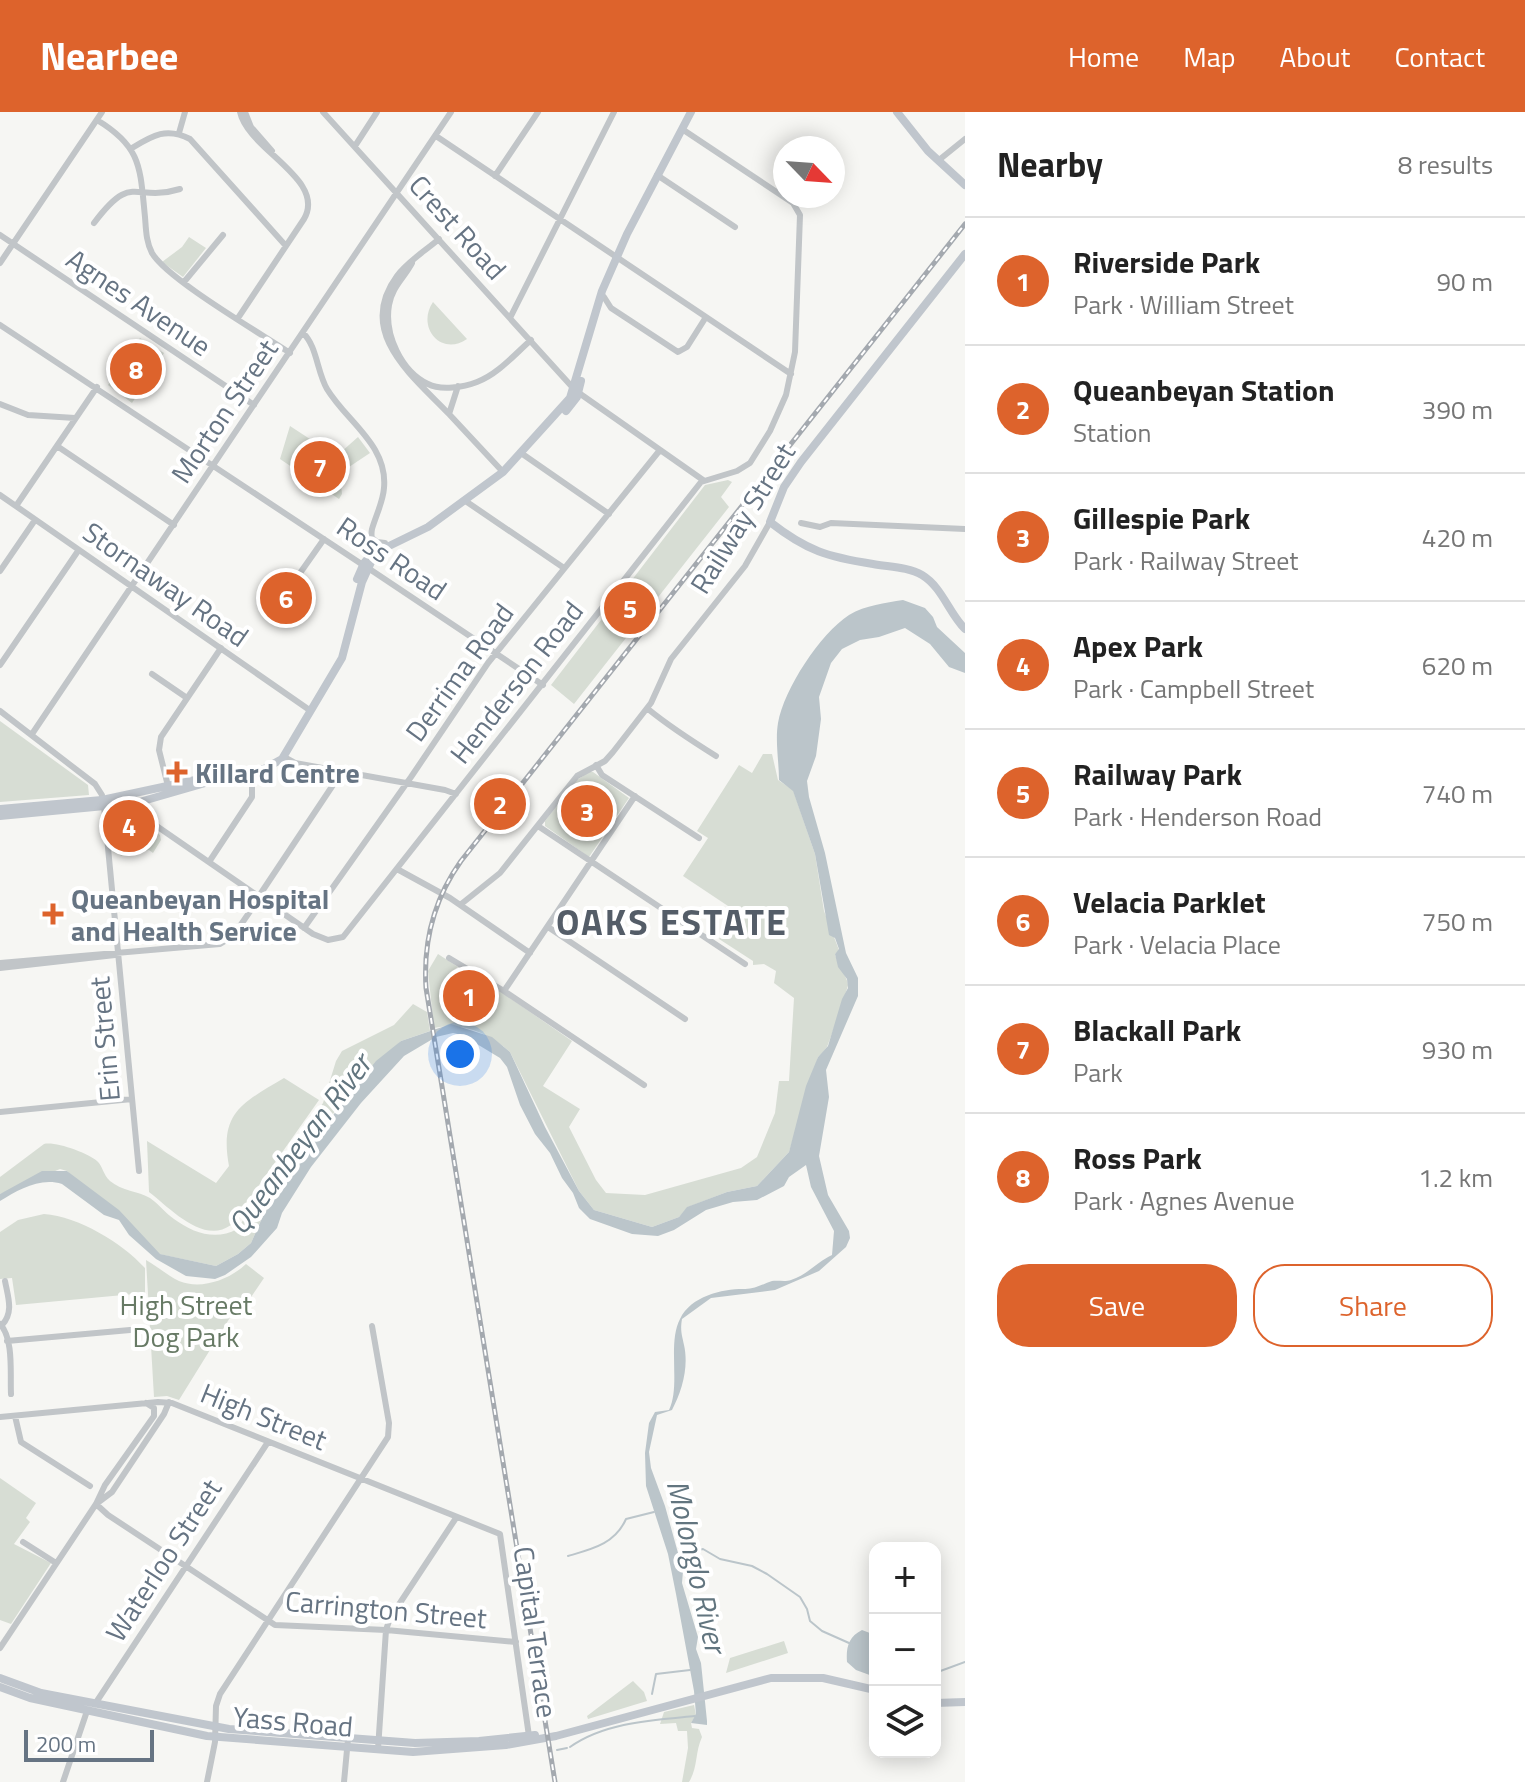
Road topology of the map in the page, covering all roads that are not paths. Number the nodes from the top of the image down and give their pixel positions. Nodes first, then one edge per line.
1 (102, 112) edge
2 (185, 112) edge
3 (243, 112) edge
4 (323, 112) edge
5 (377, 112) edge
6 (451, 112) edge
7 (538, 112) edge
8 (614, 112) edge
9 (691, 112) edge
10 (897, 112) edge
11 (97, 120) junction
12 (682, 129) junction
13 (179, 133) junction
14 (436, 136) junction
15 (965, 139) edge
16 (355, 146) junction
17 (132, 148) junction
18 (939, 160) junction
19 (657, 175) junction
20 (495, 176) junction
21 (965, 185) edge
22 (180, 189) dead end
23 (143, 191) junction
24 (397, 194) junction
25 (560, 219) junction
26 (94, 223) dead end
27 (735, 227) dead end
28 (0, 235) edge
29 (223, 235) dead end
30 (439, 239) junction
31 (13, 244) junction
32 (286, 246) junction
33 (965, 254) edge
34 (616, 260) junction
35 (0, 263) edge
36 (412, 263) junction
37 (184, 282) junction
38 (604, 297) junction
39 (611, 308) junction
40 (598, 311) junction
41 (706, 317) junction
42 (238, 318) junction
43 (510, 318) junction
44 (0, 323) edge
45 (591, 326) junction
46 (303, 333) junction
47 (588, 339) junction
48 (531, 340) junction
49 (290, 353) junction
50 (579, 371) junction
51 (560, 373) junction
52 (791, 374) junction
53 (426, 383) junction
54 (469, 385) junction
55 (458, 386) junction
56 (97, 387) junction
57 (576, 391) junction
58 (430, 392) junction
59 (455, 400) junction
60 (0, 404) edge
61 (254, 405) junction
62 (449, 414) junction
63 (75, 418) junction
64 (57, 446) junction
65 (660, 450) junction
66 (521, 453) junction
67 (214, 466) junction
68 (503, 472) junction
69 (703, 480) junction
70 (0, 495) edge
71 (464, 500) junction
72 (16, 506) junction
73 (609, 514) junction
74 (35, 520) junction
75 (770, 522) junction
76 (801, 523) dead end
77 (174, 525) junction
78 (965, 529) edge
79 (420, 532) junction
80 (371, 537) junction
81 (324, 539) junction
82 (385, 543) junction
83 (78, 551) junction
84 (372, 553) junction
85 (365, 566) junction
86 (564, 568) junction
87 (0, 571) edge
88 (293, 583) dead end
89 (133, 588) junction
90 (965, 629) edge
91 (221, 648) junction
92 (495, 653) junction
93 (0, 665) edge
94 (152, 674) dead end
95 (543, 685) junction
96 (187, 698) junction
97 (310, 706) junction
98 (648, 709) junction
99 (0, 711) edge
100 (32, 734) junction
101 (284, 754) junction
102 (716, 756) dead end
103 (596, 765) junction
104 (260, 770) junction
105 (343, 770) junction
106 (233, 775) junction
107 (407, 782) junction
108 (252, 786) junction
109 (169, 790) junction
110 (456, 794) junction
111 (635, 796) junction
112 (103, 803) junction
113 (136, 803) junction
114 (0, 809) edge
115 (0, 816) edge
116 (538, 826) junction
117 (699, 838) dead end
118 (209, 862) junction
119 (591, 862) junction
120 (397, 869) junction
121 (259, 897) junction
122 (460, 905) junction
123 (548, 927) junction
124 (304, 928) junction
125 (530, 953) junction
126 (118, 954) junction
127 (449, 958) dead end
128 (745, 964) dead end
129 (0, 966) edge
130 (504, 991) junction
131 (685, 1019) dead end
132 (644, 1085) dead end
133 (132, 1099) junction
134 (0, 1112) edge
135 (139, 1171) dead end
136 (5, 1281) dead end
137 (1, 1325) edge
138 (372, 1326) dead end
139 (130, 1330) dead end
140 (7, 1341) junction
141 (11, 1394) dead end
142 (169, 1402) junction
143 (143, 1403) junction
144 (15, 1416) junction
145 (0, 1417) edge
146 (139, 1434) junction
147 (147, 1440) junction
148 (268, 1442) junction
149 (362, 1478) junction
150 (90, 1486) dead end
151 (96, 1504) junction
152 (456, 1518) junction
153 (500, 1534) joint
154 (23, 1542) dead end
155 (56, 1563) junction
156 (186, 1566) junction
157 (269, 1622) junction
158 (386, 1630) junction
159 (516, 1642) junction
160 (0, 1648) edge
161 (0, 1678) edge
162 (0, 1687) edge
163 (869, 1688) edge
164 (965, 1702) edge
165 (941, 1703) edge
166 (95, 1704) junction
167 (87, 1711) junction
168 (215, 1732) junction
169 (527, 1739) junction
170 (348, 1743) junction
171 (379, 1745) junction
172 (63, 1782) edge
173 (207, 1782) edge
174 (344, 1782) edge

1 - 11 street
2 - 13 street
3 - 32 street
4 - 16 street, Crest Road
5 - 16 street
6 - 14 street, Morton Street
7 - 20 street
8 - 25 street
9 - 12 main road
10 - 18 main road
11 - 17 street
11 - 31 street
12 - 19 main road
12 - 52 street
13 - 17 street
13 - 32 street
14 - 20 street
14 - 24 street, Morton Street
15 - 18 street
16 - 24 street, Crest Road
17 - 23 street
18 - 21 main road
19 - 27 street
19 - 34 main road
20 - 25 street
22 - 23 street
23 - 26 street
23 - 37 street
24 - 30 street, Crest Road
24 - 46 street, Morton Street
25 - 34 street
25 - 43 street
28 - 31 street, Agnes Avenue
29 - 37 street
30 - 36 street
30 - 43 street, Crest Road
31 - 35 street
31 - 61 street, Agnes Avenue
32 - 42 street
33 - 75 main road, Railway Street
34 - 38 main road
34 - 41 street
34 - 45 main road
36 - 53 street
36 - 58 street
37 - 42 street
38 - 39 street
38 - 40 main road
39 - 40 street
39 - 41 street
40 - 45 main road
41 - 52 street
42 - 49 street
43 - 48 street, Crest Road
44 - 56 street, Ross Road
45 - 47 main road
46 - 49 street, Morton Street
46 - 80 street
47 - 50 main road
47 - 57 main road
48 - 51 street, Crest Road
48 - 54 street
49 - 61 street, Morton Street
50 - 51 street
50 - 57 main road
51 - 57 street, Crest Road
52 - 69 street
53 - 55 street
53 - 58 street
54 - 55 street
54 - 59 street
55 - 59 street
56 - 63 street
56 - 67 street, Ross Road
57 - 65 street, Crest Road
57 - 66 main road
58 - 62 street
59 - 62 street
60 - 63 street
61 - 67 street, Morton Street
62 - 68 street
63 - 64 street
64 - 72 street
64 - 77 street
65 - 69 street, Crest Road
65 - 73 street, Derrima Road
66 - 68 main road
66 - 73 street
67 - 77 street, Morton Street
67 - 81 street, Ross Road
68 - 71 main road
69 - 95 street, Henderson Road
70 - 72 street, Stornaway Road
71 - 79 main road
71 - 86 street
72 - 74 street, Stornaway Road
73 - 86 street, Derrima Road
74 - 83 street, Stornaway Road
74 - 87 street
75 - 90 main road
75 - 98 street, Railway Street
76 - 78 street
77 - 89 street, Morton Street
79 - 82 main road
79 - 85 main road
80 - 82 street
80 - 84 street
81 - 85 street, Ross Road
81 - 88 street
82 - 84 main road
83 - 89 street, Stornaway Road
83 - 93 street
84 - 85 main road
85 - 92 street, Ross Road
85 - 97 main road
86 - 92 street, Derrima Road
89 - 91 street, Stornaway Road
89 - 100 street, Morton Street
91 - 96 street
91 - 97 street, Stornaway Road
92 - 95 street, Ross Road
92 - 107 street, Derrima Road
94 - 96 street
95 - 110 street, Henderson Road
96 - 109 street
97 - 101 main road
98 - 102 street
98 - 103 street, Railway Street
99 - 100 street
100 - 112 street
101 - 104 main road
101 - 105 street
101 - 109 main road
103 - 111 street
103 - 116 street, Railway Street
104 - 106 main road
104 - 108 street
105 - 107 street
105 - 121 street
106 - 108 street
106 - 109 main road
107 - 110 street
107 - 124 street, Derrima Road
108 - 118 street
109 - 112 main road
109 - 113 main road
110 - 120 street, Henderson Road
111 - 117 street
111 - 119 street
112 - 113 main road
112 - 114 main road
112 - 115 main road
112 - 126 street, Erin Street
113 - 118 street
116 - 119 street
116 - 122 street, Railway Street
118 - 121 street
119 - 123 street
119 - 128 street
120 - 122 street
120 - 124 street, Henderson Road
121 - 124 street
121 - 126 street
122 - 125 street
123 - 125 street
123 - 131 street
125 - 130 street
126 - 129 street
126 - 133 street, Erin Street
127 - 130 street
130 - 132 street
133 - 134 street
133 - 135 street, Erin Street
136 - 137 street
137 - 140 street
138 - 149 street
139 - 140 street
140 - 141 street
142 - 143 street, High Street
142 - 147 street
142 - 148 street, High Street
143 - 144 street, High Street
143 - 146 street
144 - 145 street, High Street
144 - 150 street
146 - 147 street
146 - 151 street
147 - 151 street
148 - 149 street, High Street
148 - 156 street, Waterloo Street
149 - 152 street, High Street
149 - 157 street
151 - 155 street
151 - 156 street, Carrington Street
152 - 153 street, High Street
152 - 158 street
153 - 159 street, Capital Terrace
154 - 155 street
155 - 160 street
156 - 157 street, Carrington Street
156 - 166 street, Waterloo Street
157 - 158 street, Carrington Street
157 - 168 street
158 - 159 street, Carrington Street
158 - 171 street
159 - 169 street, Capital Terrace
161 - 166 main road, Yass Road
162 - 167 main road, Yass Road
163 - 169 main road, Yass Road
164 - 165 main road
166 - 167 main road
166 - 168 main road, Yass Road
167 - 168 main road, Yass Road
167 - 172 street
168 - 170 main road, Yass Road
168 - 173 street
169 - 171 main road, Yass Road
170 - 171 main road, Yass Road
170 - 174 street

